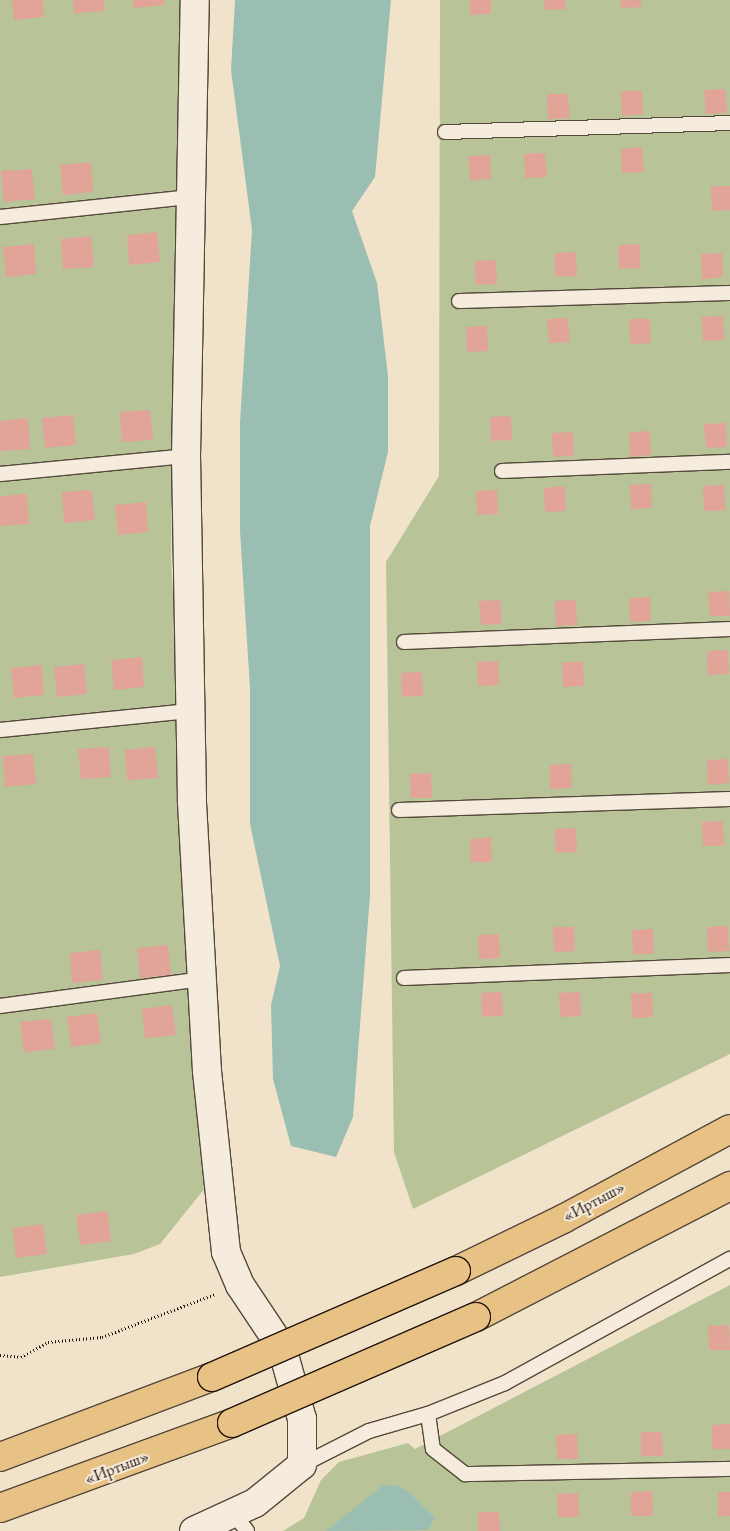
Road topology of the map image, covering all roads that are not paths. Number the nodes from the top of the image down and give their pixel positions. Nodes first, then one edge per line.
1 (195, 0) edge
2 (730, 124) edge
3 (445, 132) dead end
4 (189, 198) junction
5 (0, 217) edge
6 (730, 293) edge
7 (459, 301) dead end
8 (186, 456) junction
9 (730, 462) edge
10 (502, 471) dead end
11 (0, 474) edge
12 (730, 629) edge
13 (404, 642) dead end
14 (190, 711) junction
15 (0, 730) edge
16 (730, 799) edge
17 (399, 810) dead end
18 (730, 965) edge
19 (404, 978) dead end
20 (202, 980) junction
21 (0, 1006) edge
22 (730, 1129) edge
23 (730, 1186) edge
24 (730, 1259) edge
25 (428, 1414) junction
26 (0, 1456) edge
27 (302, 1465) junction
28 (730, 1469) edge
29 (0, 1508) edge
30 (240, 1522) edge
31 (194, 1531) edge

1 - 4 street
2 - 3 lane
4 - 5 lane
4 - 8 street
6 - 7 lane
8 - 11 lane
8 - 14 street
9 - 10 lane
12 - 13 lane
14 - 15 lane
14 - 20 street
16 - 17 lane
18 - 19 lane
20 - 21 lane
20 - 27 street
22 - 26 highway, «Иртыш», bridge
23 - 29 highway, «Иртыш», bridge
24 - 25 lane
25 - 27 lane
25 - 28 lane
27 - 30 street
30 - 31 street

